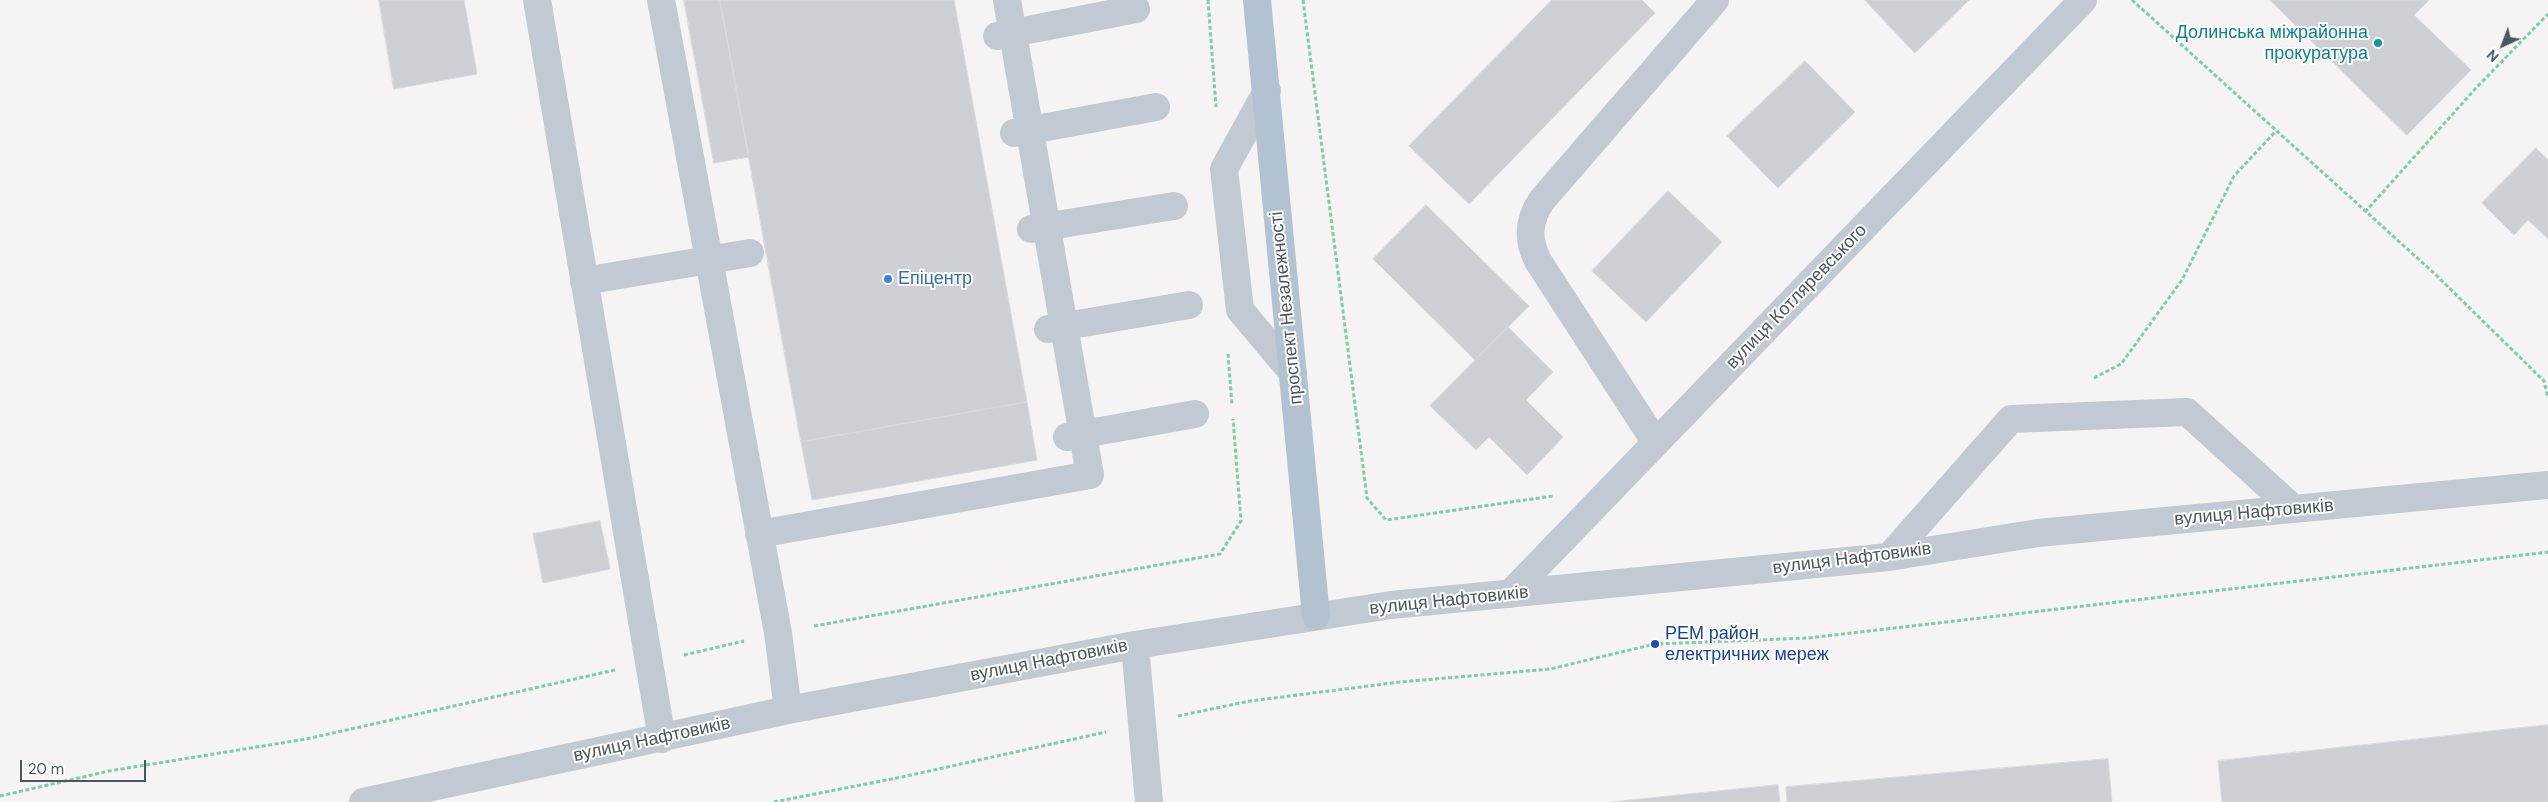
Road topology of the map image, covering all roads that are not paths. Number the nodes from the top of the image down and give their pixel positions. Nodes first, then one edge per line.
1 (536, 0) edge
2 (661, 0) edge
3 (991, 0) edge
4 (1007, 0) edge
5 (1257, 0) edge
6 (1715, 0) edge
7 (2084, 0) edge
8 (1136, 9) dead end
9 (1005, 34) junction
10 (1267, 91) junction
11 (1156, 107) dead end
12 (1022, 132) junction
13 (1174, 206) dead end
14 (1038, 228) junction
15 (750, 254) dead end
16 (709, 260) junction
17 (584, 281) junction
18 (1189, 305) dead end
19 (1056, 327) junction
20 (1293, 373) junction
21 (1195, 414) dead end
22 (1075, 435) junction
23 (1656, 443) junction
24 (2548, 485) edge
25 (2294, 509) junction
26 (758, 526) junction
27 (1888, 557) junction
28 (1510, 594) junction
29 (1316, 616) junction
30 (1135, 645) junction
31 (788, 710) junction
32 (662, 738) junction
33 (363, 802) edge
34 (1149, 802) edge

1 - 17 street
2 - 16 street
3 - 9 street
4 - 9 street
5 - 10 main road, проспект Незалежності
6 - 23 street
7 - 23 street, вулиця Котляревського
8 - 9 street
9 - 12 street
10 - 20 main road, проспект Незалежності
10 - 20 street
11 - 12 street
12 - 14 street
13 - 14 street
14 - 19 street
15 - 16 street
16 - 17 street
16 - 26 street
17 - 32 street
18 - 19 street
19 - 22 street
20 - 29 main road, проспект Незалежності
21 - 22 street
22 - 26 street
23 - 28 street, вулиця Котляревського
24 - 25 street, вулиця Нафтовиків
25 - 27 street, вулиця Нафтовиків
25 - 27 street
26 - 31 street
27 - 28 street, вулиця Нафтовиків
28 - 29 street, вулиця Нафтовиків
29 - 30 street, вулиця Нафтовиків
30 - 31 street, вулиця Нафтовиків
30 - 34 street
31 - 32 street, вулиця Нафтовиків
32 - 33 street, вулиця Нафтовиків

